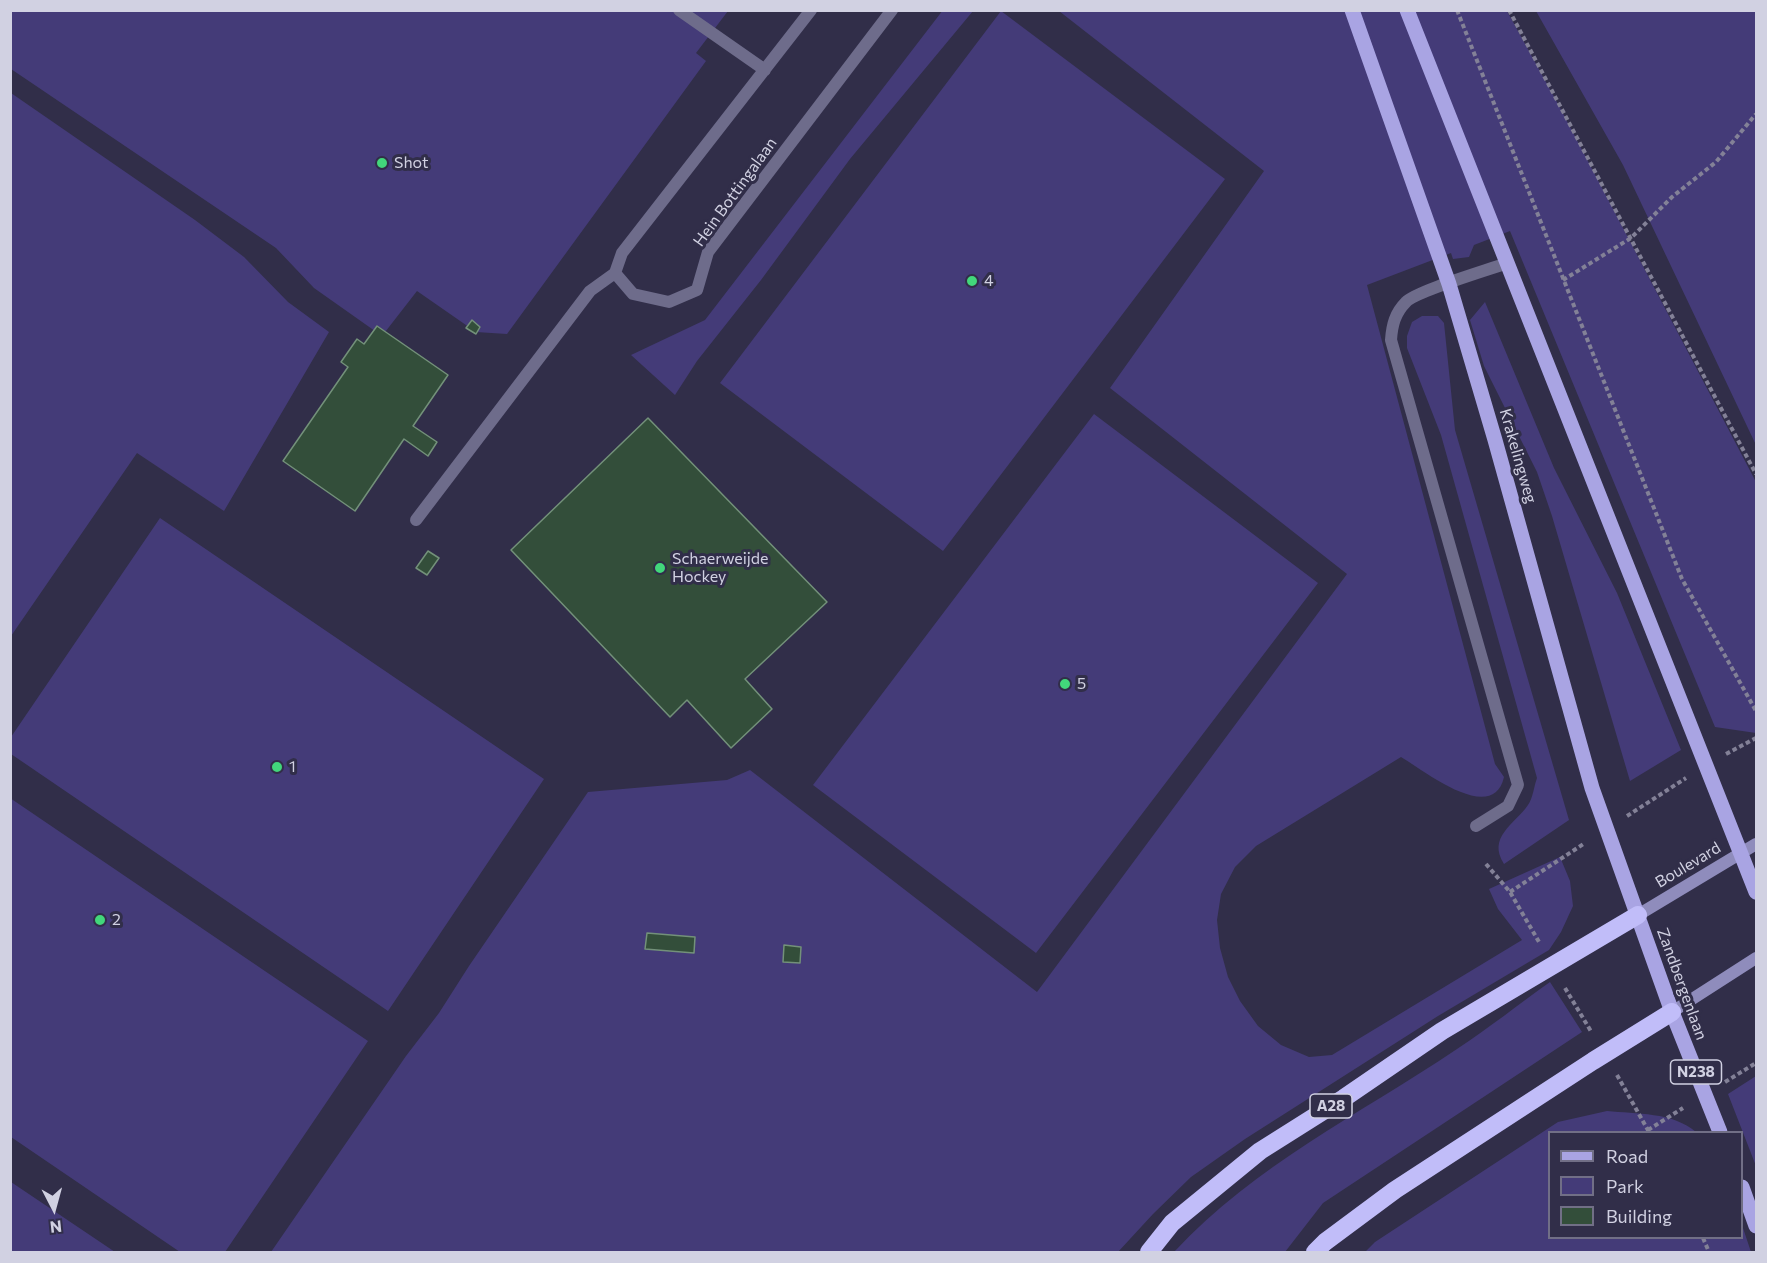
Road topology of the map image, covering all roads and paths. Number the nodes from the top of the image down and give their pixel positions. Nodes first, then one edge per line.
1 (679, 10) edge
2 (811, 10) edge
3 (892, 10) edge
4 (1352, 10) edge
5 (1407, 10) edge
6 (1458, 10) edge
7 (1509, 10) edge
8 (765, 70) junction
9 (1756, 114) edge
10 (1631, 238) junction
11 (1507, 263) junction
12 (615, 273) junction
13 (1563, 280) junction
14 (1449, 284) junction
15 (1756, 474) edge
16 (416, 520) dead end
17 (1756, 711) edge
18 (1756, 738) edge
19 (1707, 766) junction
20 (1476, 826) dead end
21 (1606, 830) junction
22 (1756, 844) edge
23 (1741, 852) junction
24 (1486, 864) dead end
25 (1510, 892) junction
26 (1756, 892) edge
27 (1638, 915) junction
28 (1756, 958) edge
29 (1551, 965) junction
30 (1672, 1012) junction
31 (1605, 1054) junction
32 (1648, 1131) edge
33 (1720, 1131) edge
34 (1743, 1191) edge
35 (1756, 1226) edge
36 (1149, 1252) edge
37 (1315, 1252) edge

1 - 8 lane
2 - 8 lane
3 - 12 lane, Hein Bottingalaan
4 - 14 main road, Krakelingweg
5 - 11 main road
6 - 13 path
7 - 10 path
8 - 12 lane
9 - 10 path
10 - 13 path
10 - 15 path
11 - 14 lane
11 - 19 main road
12 - 16 lane
13 - 17 path
14 - 20 lane
14 - 21 main road, Krakelingweg
18 - 19 path
19 - 21 path
19 - 23 main road
21 - 25 path
21 - 27 main road, Krakelingweg
22 - 23 main road, Boulevard
23 - 26 main road
23 - 27 main road, Boulevard
24 - 25 path
25 - 29 path
27 - 29 highway, A28
27 - 30 main road, Zandbergenlaan / N238
28 - 30 main road
29 - 31 path
29 - 36 highway, A28
30 - 31 highway
30 - 33 main road, Zandbergenlaan / N238
31 - 32 path
31 - 37 highway
34 - 35 main road

